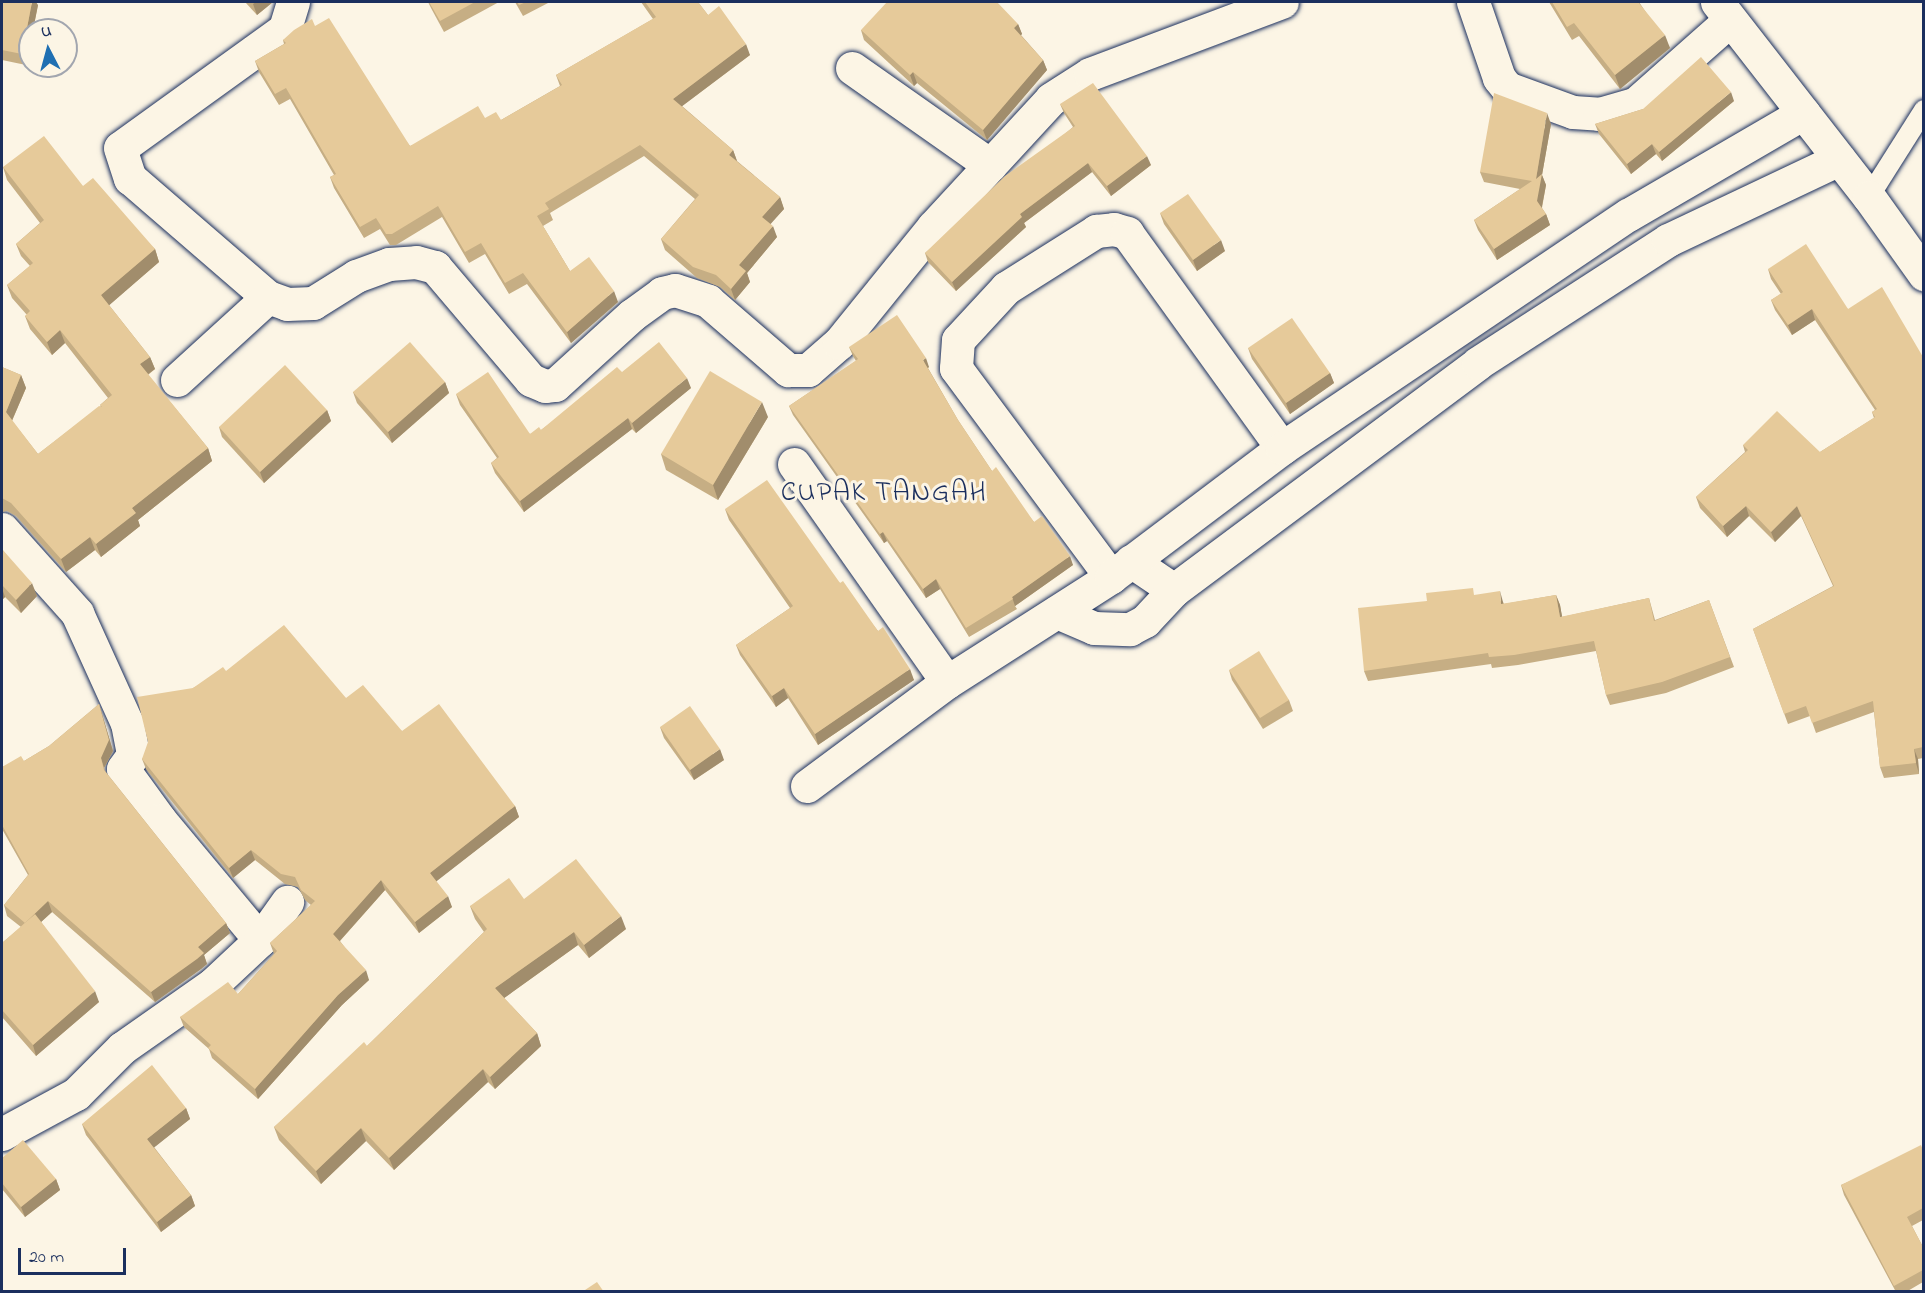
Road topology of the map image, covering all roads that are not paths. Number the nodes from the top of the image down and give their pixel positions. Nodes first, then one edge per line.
1 (293, 2) edge
2 (1282, 2) edge
3 (1473, 2) edge
4 (1724, 10) edge
5 (852, 68) dead end
6 (1923, 110) edge
7 (1803, 113) junction
8 (1839, 159) junction
9 (990, 165) junction
10 (1869, 197) junction
11 (1628, 215) junction
12 (1668, 240) junction
13 (1923, 274) edge
14 (268, 297) junction
15 (177, 380) dead end
16 (1282, 448) junction
17 (794, 464) dead end
18 (2, 529) edge
19 (1121, 569) junction
20 (1174, 590) junction
21 (1057, 612) junction
22 (947, 682) junction
23 (807, 786) dead end
24 (287, 902) dead end
25 (260, 940) junction
26 (2, 1134) edge

1 - 14 street
2 - 9 street
3 - 4 street
4 - 7 street
5 - 9 street
6 - 10 lane
7 - 8 street
7 - 11 street
8 - 10 street
8 - 12 street
9 - 14 street
10 - 13 street
11 - 12 street
11 - 16 street
12 - 20 street
14 - 15 street
16 - 19 street
16 - 19 street
17 - 22 street
18 - 25 street
19 - 20 street
19 - 21 street
20 - 21 street
21 - 22 street
22 - 23 street
24 - 25 street
25 - 26 street

